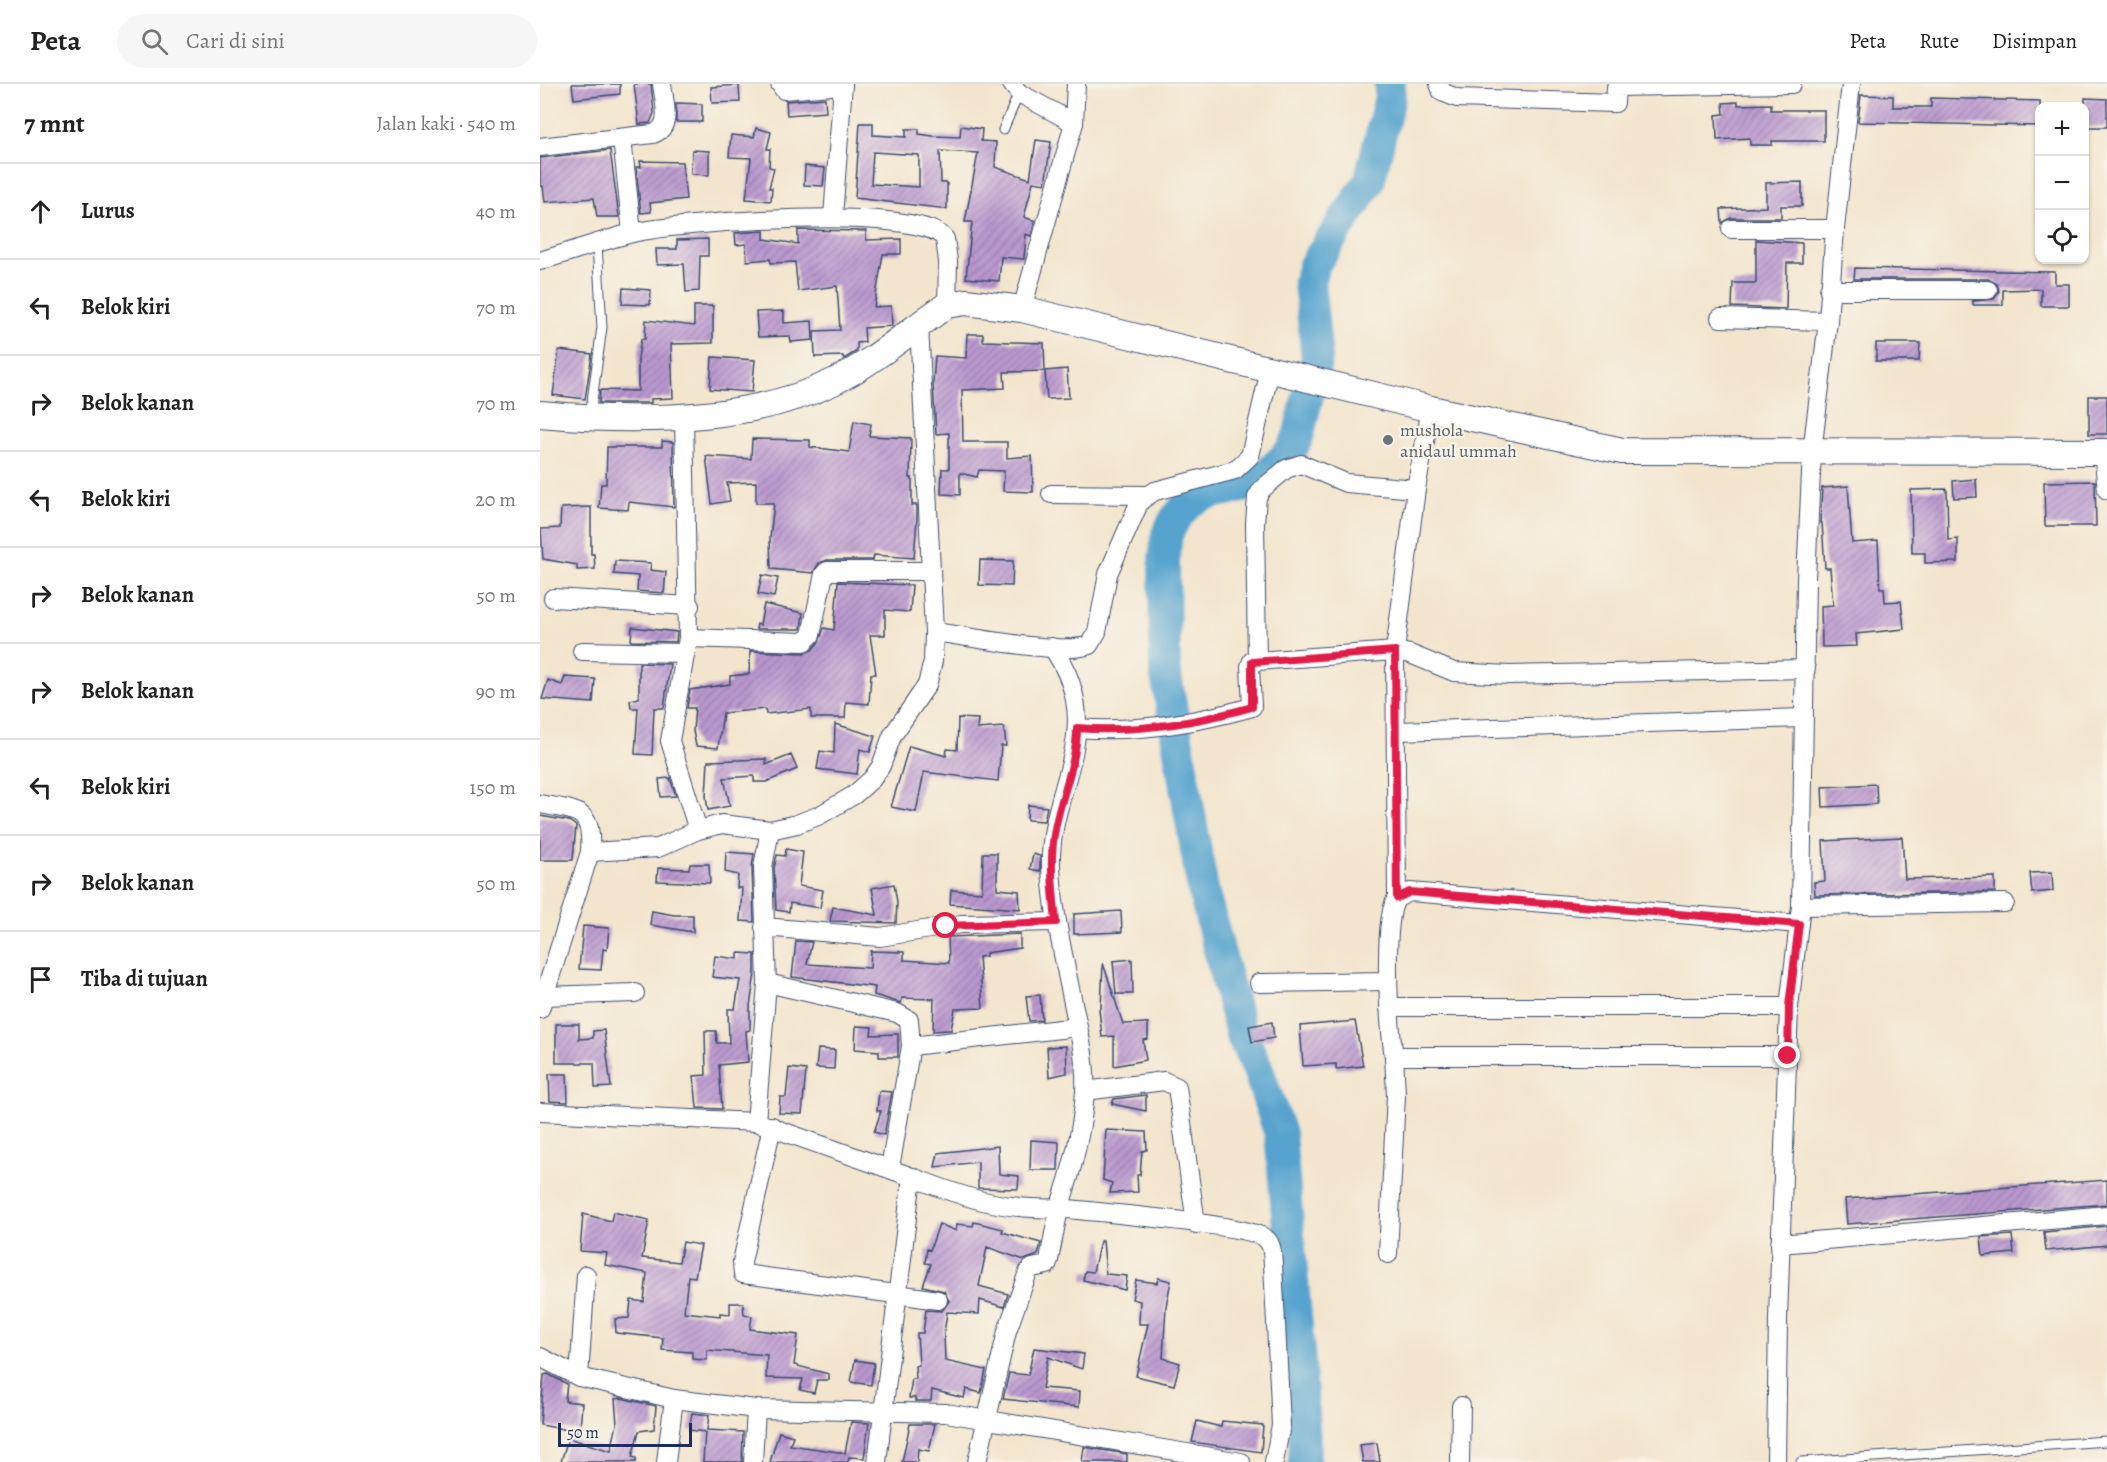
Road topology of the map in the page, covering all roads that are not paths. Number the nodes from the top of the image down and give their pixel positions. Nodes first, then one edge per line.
1 (662, 84) edge
2 (780, 84) edge
3 (1076, 84) edge
4 (1439, 84) edge
5 (1792, 84) edge
6 (1851, 84) edge
7 (843, 85) edge
8 (1616, 85) edge
9 (1016, 89) edge
10 (1074, 123) junction
11 (1003, 130) dead end
12 (622, 138) junction
13 (540, 147) edge
14 (833, 217) junction
15 (1731, 228) dead end
16 (1834, 229) junction
17 (632, 233) junction
18 (597, 244) junction
19 (540, 261) edge
20 (1829, 290) junction
21 (1988, 290) dead end
22 (947, 305) junction
23 (1022, 309) junction
24 (1720, 318) dead end
25 (1828, 321) junction
26 (919, 324) junction
27 (1277, 372) junction
28 (1431, 409) junction
29 (540, 414) edge
30 (684, 417) junction
31 (590, 418) junction
32 (1812, 452) junction
33 (2105, 452) edge
34 (1416, 489) junction
35 (2107, 490) edge
36 (1051, 494) dead end
37 (1147, 495) junction
38 (930, 571) junction
39 (553, 598) dead end
40 (690, 606) junction
41 (934, 632) junction
42 (687, 646) junction
43 (1052, 647) junction
44 (582, 651) dead end
45 (1395, 651) junction
46 (1257, 661) junction
47 (1806, 669) junction
48 (1804, 718) junction
49 (1077, 728) junction
50 (1397, 731) junction
51 (540, 804) edge
52 (698, 830) junction
53 (770, 830) junction
54 (590, 852) junction
55 (1397, 898) junction
56 (2005, 903) dead end
57 (1801, 906) junction
58 (1056, 922) junction
59 (1799, 924) junction
60 (764, 927) junction
61 (1388, 981) junction
62 (766, 983) junction
63 (1259, 983) dead end
64 (635, 993) dead end
65 (542, 1002) edge
66 (1789, 1006) junction
67 (1389, 1007) junction
68 (1078, 1028) junction
69 (911, 1046) junction
70 (1394, 1056) junction
71 (1788, 1056) junction
72 (1085, 1091) junction
73 (540, 1112) edge
74 (764, 1124) junction
75 (890, 1168) junction
76 (912, 1177) junction
77 (1059, 1208) junction
78 (2107, 1215) edge
79 (1196, 1224) junction
80 (1780, 1244) junction
81 (1388, 1254) dead end
82 (586, 1275) dead end
83 (893, 1293) junction
84 (938, 1300) dead end
85 (540, 1358) edge
86 (579, 1377) junction
87 (674, 1399) junction
88 (1461, 1406) dead end
89 (756, 1409) junction
90 (882, 1411) junction
91 (985, 1418) junction
92 (2107, 1441) edge
93 (666, 1462) edge
94 (753, 1462) edge
95 (877, 1462) edge
96 (976, 1462) edge
97 (1241, 1462) edge
98 (1274, 1462) edge
99 (1460, 1462) edge
100 (1776, 1462) edge
101 (1801, 1462) edge

1 - 12 street
2 - 7 street
3 - 10 street
4 - 8 street
5 - 8 street
6 - 16 street
7 - 14 street
9 - 10 street
9 - 11 lane
10 - 23 street
12 - 13 street
12 - 17 street
14 - 17 street
14 - 22 street
15 - 16 street
16 - 20 street
17 - 18 street
18 - 19 street
18 - 31 lane
20 - 21 street
20 - 25 street
22 - 23 street
22 - 26 street
23 - 27 street
24 - 25 street
25 - 32 street
26 - 30 street
26 - 38 street
27 - 28 street
27 - 37 street
28 - 32 street
28 - 34 street
29 - 31 street
30 - 31 street
30 - 40 street
32 - 33 street
32 - 47 street
33 - 35 street
34 - 45 street
34 - 46 street
36 - 37 street
37 - 43 street
38 - 41 street
38 - 42 street
39 - 40 street
40 - 42 street
41 - 43 street
41 - 53 street
42 - 44 street
42 - 52 street
43 - 49 street
45 - 46 street
45 - 47 street
45 - 50 street
46 - 49 street
47 - 48 street
48 - 50 street
48 - 57 street
49 - 58 street
50 - 55 street
51 - 54 street
52 - 53 street
52 - 54 street
53 - 60 street
54 - 65 street
55 - 59 street
55 - 61 street
56 - 57 street
57 - 59 street
58 - 60 street
58 - 68 street
59 - 66 street
60 - 62 street
61 - 63 street
61 - 67 street
62 - 69 street
62 - 74 street
64 - 65 street
66 - 67 street
66 - 71 street
67 - 70 street
68 - 69 street
68 - 72 street
69 - 75 street
70 - 71 street
70 - 81 street
71 - 80 street
72 - 77 street
72 - 79 street
73 - 74 street
74 - 75 street
74 - 83 street
75 - 76 street
76 - 77 street
76 - 83 street
77 - 79 street
77 - 91 street
78 - 80 street
79 - 98 street
80 - 100 street
82 - 86 street
83 - 84 street
83 - 90 street
85 - 86 street
86 - 87 street
87 - 89 street
87 - 93 street
88 - 99 street
89 - 90 street
89 - 94 street
90 - 91 street
90 - 95 street
91 - 96 street
91 - 97 street
92 - 101 lane

